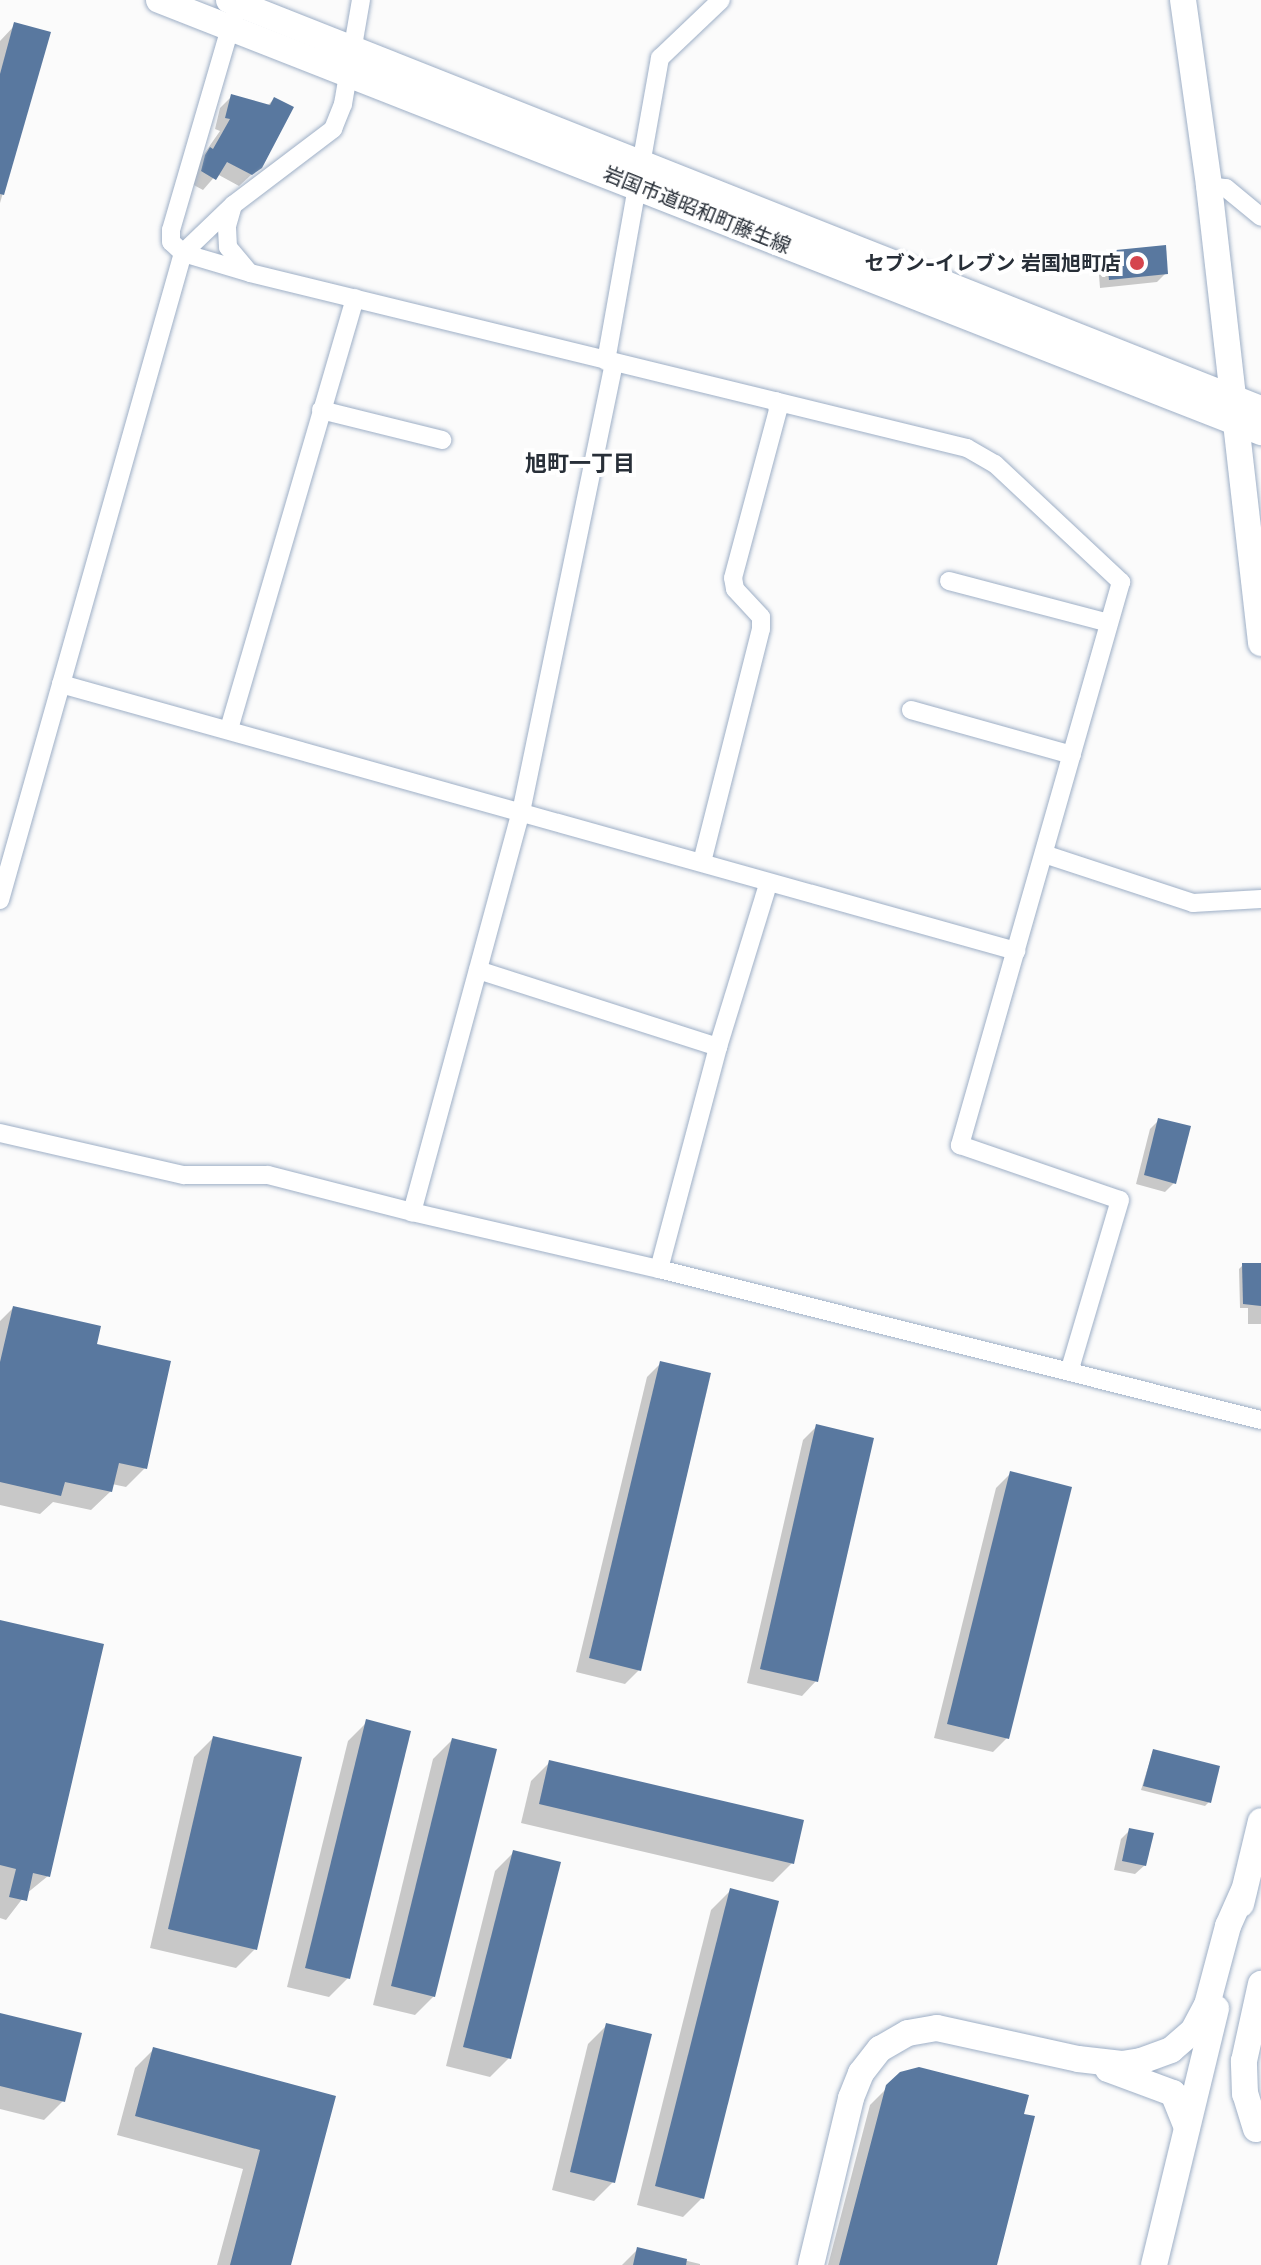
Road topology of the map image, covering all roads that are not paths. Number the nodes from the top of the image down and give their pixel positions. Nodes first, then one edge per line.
1 (361, 0) edge
2 (1183, 0) edge
3 (172, 2) edge
4 (716, 2) edge
5 (233, 8) edge
6 (350, 61) junction
7 (640, 176) junction
8 (1209, 186) junction
9 (233, 205) junction
10 (1261, 217) edge
11 (183, 253) junction
12 (250, 273) junction
13 (355, 298) junction
14 (610, 362) junction
15 (776, 401) junction
16 (1261, 409) edge
17 (321, 410) junction
18 (1233, 410) junction
19 (1261, 432) edge
20 (442, 440) dead end
21 (949, 581) dead end
22 (1109, 623) junction
23 (1261, 643) edge
24 (61, 684) junction
25 (911, 710) dead end
26 (229, 729) junction
27 (1072, 755) junction
28 (521, 811) junction
29 (1044, 854) junction
30 (702, 862) junction
31 (768, 884) junction
32 (1261, 899) edge
33 (0, 900) edge
34 (1016, 951) junction
35 (478, 970) junction
36 (718, 1047) junction
37 (0, 1133) edge
38 (412, 1212) junction
39 (659, 1269) junction
40 (1069, 1372) junction
41 (1261, 1420) edge
42 (1261, 1821) edge
43 (1244, 1890) junction
44 (1261, 1984) edge
45 (1078, 2059) junction
46 (1252, 2061) edge
47 (1187, 2127) junction
48 (1259, 2132) edge
49 (811, 2265) edge
50 (1154, 2265) edge

1 - 6 street
2 - 8 street
3 - 5 street, 岩国市道昭和町藤生線
4 - 7 street
5 - 6 street, 岩国市道昭和町藤生線
5 - 11 street
6 - 7 street, 岩国市道昭和町藤生線
6 - 9 street
7 - 14 street
7 - 18 street, 岩国市道昭和町藤生線
8 - 10 street
8 - 18 street
9 - 11 street
9 - 12 street
11 - 12 street
11 - 24 street
12 - 13 street
13 - 14 street
13 - 17 street
14 - 15 street
14 - 28 street
15 - 22 street
15 - 30 street
16 - 18 street
17 - 20 street
17 - 26 street
18 - 19 street
18 - 23 street
21 - 22 street
22 - 27 street
24 - 26 street
24 - 33 street
25 - 27 street
26 - 28 street
27 - 29 street
28 - 30 street
28 - 35 street
29 - 32 street
29 - 34 street
30 - 31 street
31 - 34 street
31 - 36 street
34 - 40 street
35 - 36 street
35 - 38 street
36 - 39 street
37 - 38 street
38 - 39 street
39 - 40 street
40 - 41 street
42 - 43 street
43 - 45 street
43 - 47 street
44 - 46 street
45 - 47 street
45 - 49 street
46 - 48 street
47 - 50 street

